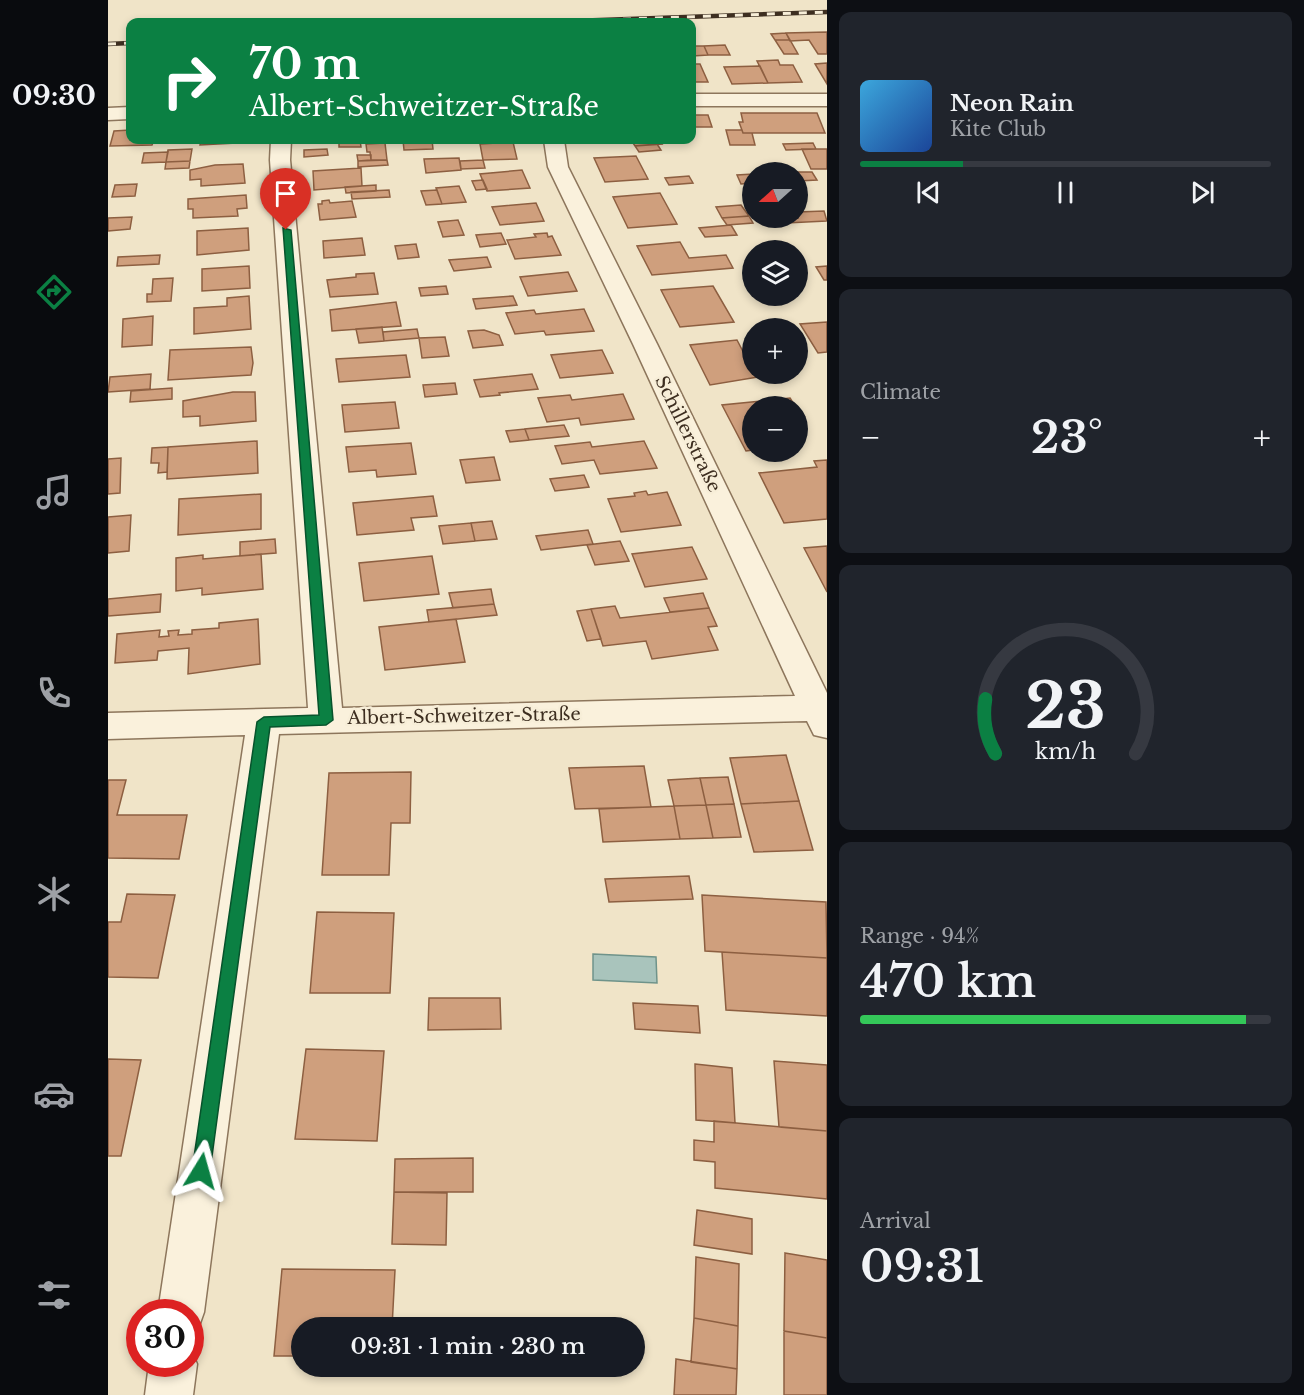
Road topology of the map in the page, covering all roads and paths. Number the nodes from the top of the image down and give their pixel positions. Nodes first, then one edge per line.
1 (696, 100) edge
2 (827, 100) edge
3 (126, 113) edge
4 (108, 114) edge
5 (281, 144) edge
6 (555, 144) edge
7 (823, 718) edge
8 (326, 720) junction
9 (264, 722) junction
10 (108, 726) edge
11 (183, 1299) edge
12 (171, 1377) edge
13 (169, 1395) edge

1 - 2 street
3 - 4 street
5 - 8 street
6 - 7 street, Schillerstraße
7 - 8 street, Albert-Schweitzer-Straße
8 - 9 street, Albert-Schweitzer-Straße
9 - 10 street, Albert-Schweitzer-Straße
9 - 11 street
12 - 13 street

